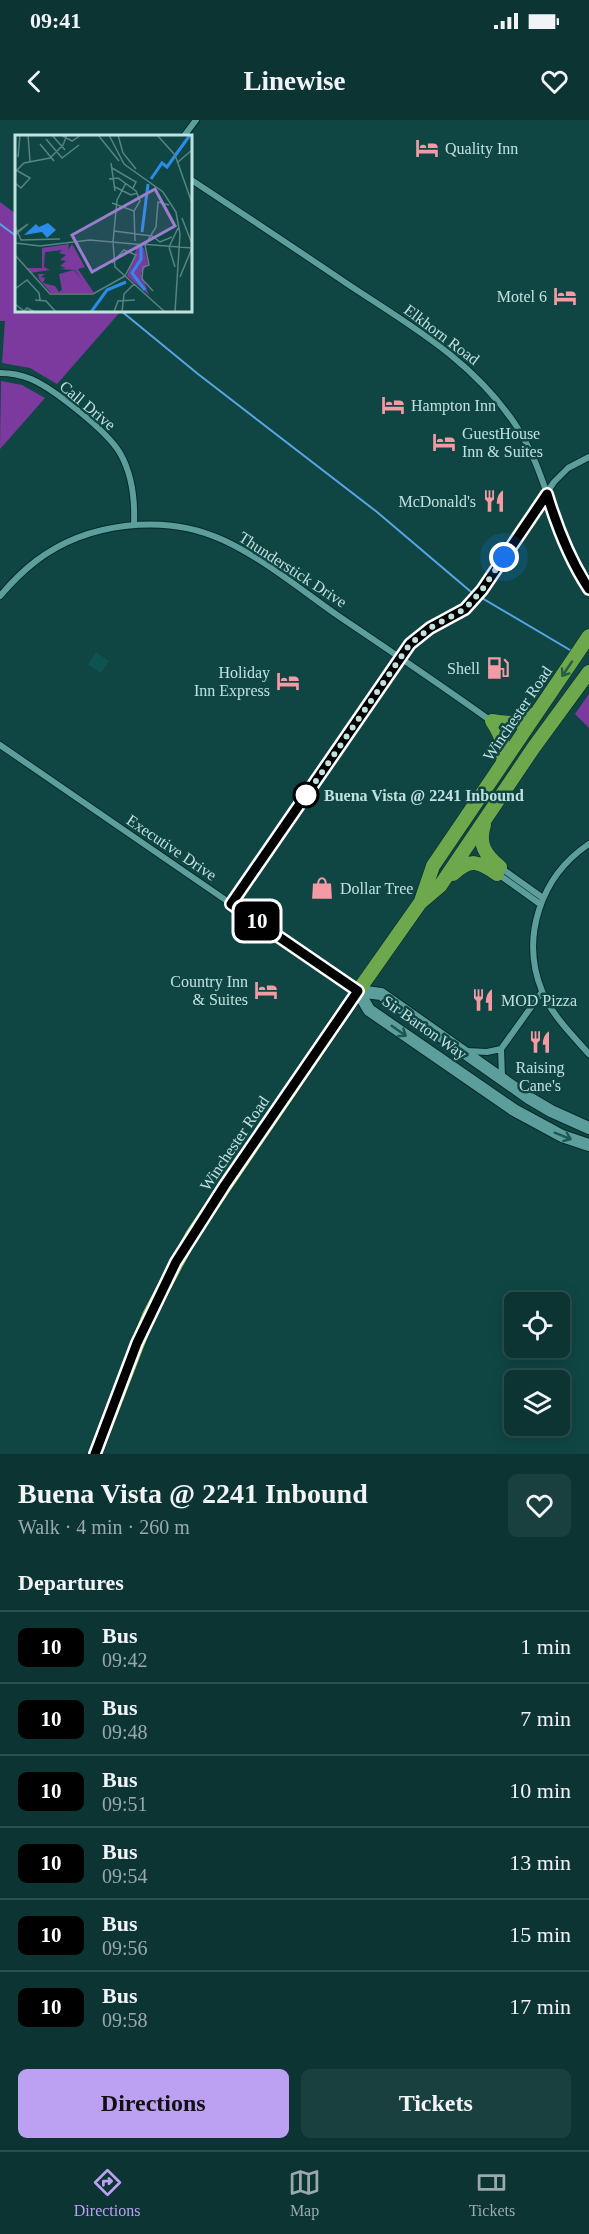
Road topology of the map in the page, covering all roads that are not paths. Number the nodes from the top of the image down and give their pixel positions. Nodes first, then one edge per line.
1 (196, 120) edge
2 (185, 135) edge
3 (192, 180) edge
4 (0, 373) edge
5 (589, 457) edge
6 (547, 494) junction
7 (134, 524) junction
8 (589, 588) edge
9 (0, 596) edge
10 (589, 636) edge
11 (400, 658) junction
12 (589, 672) edge
13 (537, 712) junction
14 (492, 721) junction
15 (0, 745) edge
16 (502, 764) junction
17 (485, 819) junction
18 (589, 844) edge
19 (499, 871) junction
20 (440, 886) junction
21 (542, 901) junction
22 (420, 903) junction
23 (231, 904) junction
24 (358, 991) junction
25 (542, 992) junction
26 (501, 1049) junction
27 (461, 1050) junction
28 (589, 1054) edge
29 (502, 1079) junction
30 (589, 1128) edge
31 (589, 1145) edge
32 (95, 1454) edge

1 - 2 street
3 - 6 street, Elkhorn Road
4 - 7 street, Call Drive
5 - 6 street
6 - 8 street, Elkhorn Road
6 - 11 street
7 - 9 street, Thunderstick Drive
7 - 11 street, Thunderstick Drive
10 -> 13 highway, Winchester Road
11 - 14 street, Thunderstick Drive
11 - 23 street
12 - 17 highway, Winchester Road
13 - 14 highway
13 - 16 highway, Winchester Road
14 - 16 highway
15 - 23 street, Executive Drive
16 - 22 highway, Winchester Road
17 - 19 highway
17 - 20 highway, Winchester Road
18 - 21 street
19 - 20 highway
19 - 21 street
20 - 22 highway, Winchester Road
21 - 25 street
22 - 24 highway, Winchester Road
23 - 24 street, Executive Drive
24 - 27 main road, Sir Barton Way
24 -> 31 main road, Sir Barton Way
24 - 32 highway, Winchester Road
25 - 26 street
25 - 28 street
26 - 27 street
26 - 29 street
27 - 29 main road, Sir Barton Way
29 - 30 main road, Sir Barton Way

